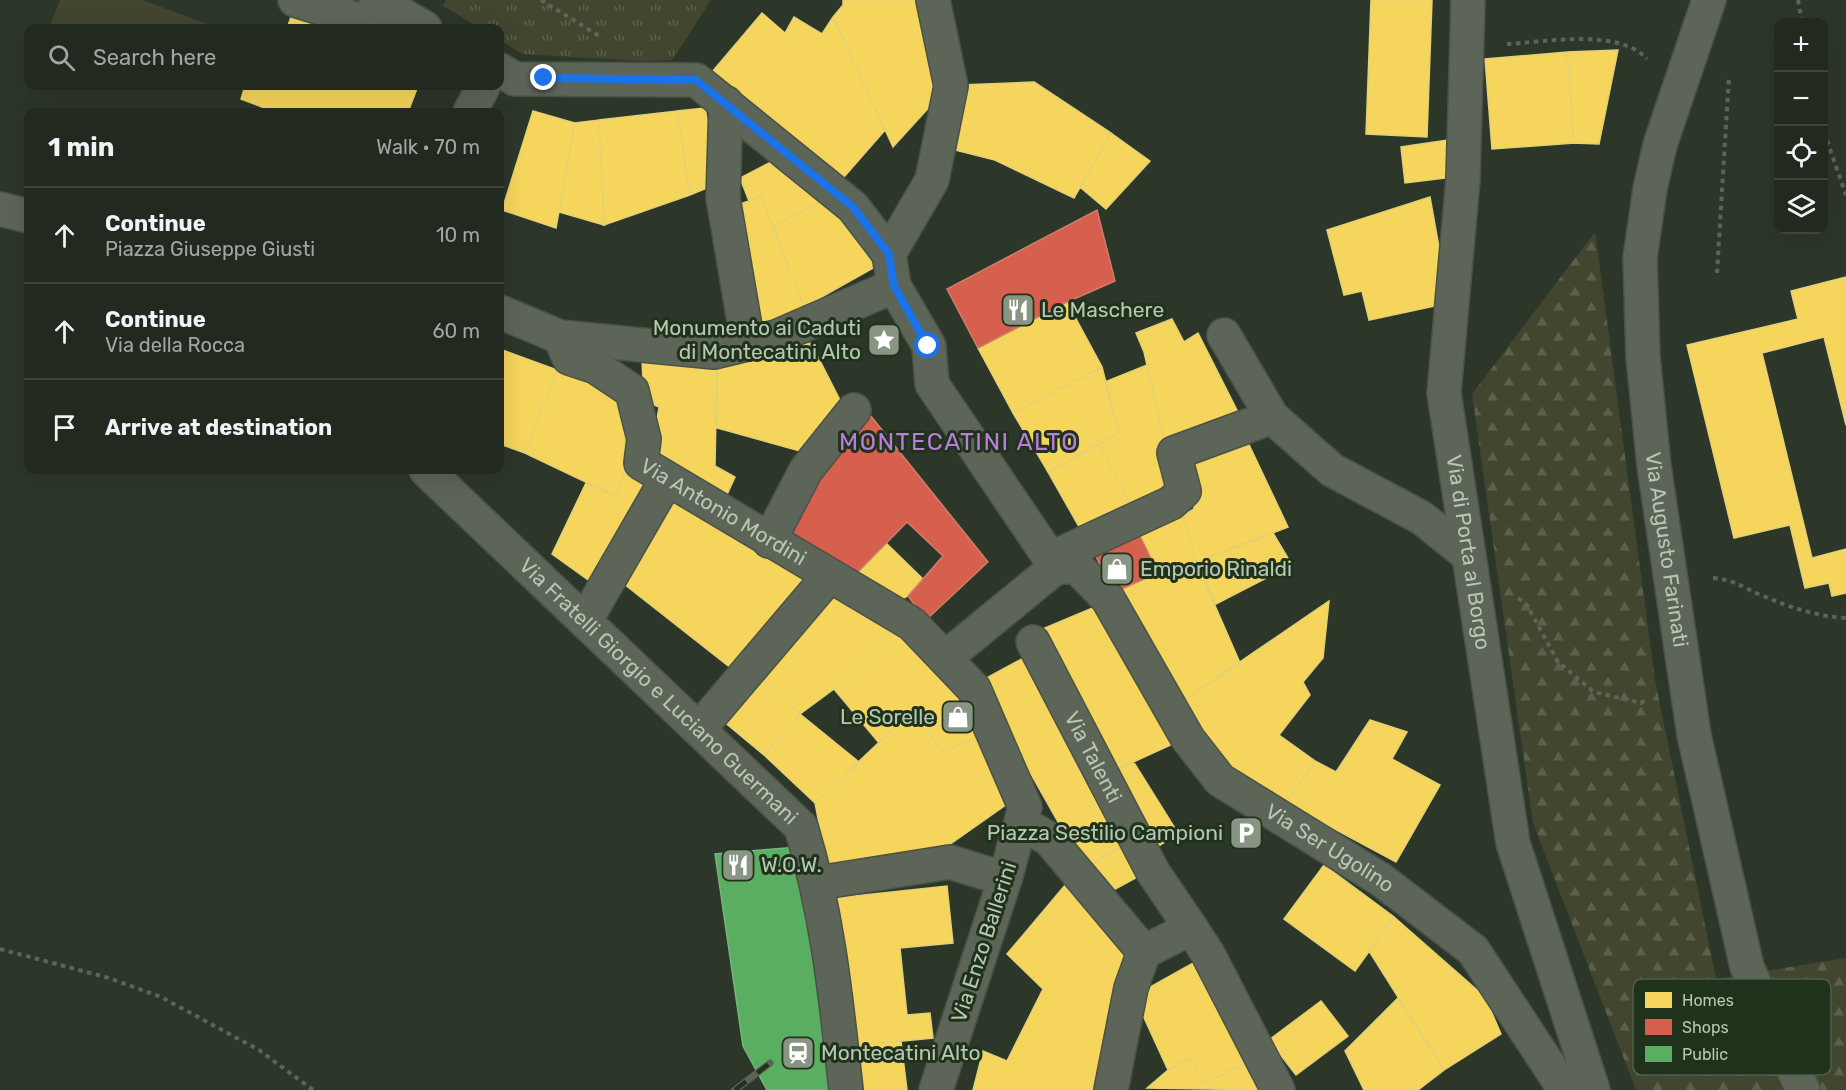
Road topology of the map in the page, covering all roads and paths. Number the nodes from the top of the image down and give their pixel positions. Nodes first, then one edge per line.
1 (295, 0) edge
2 (376, 0) edge
3 (933, 0) edge
4 (1468, 0) edge
5 (1709, 0) edge
6 (1798, 0) edge
7 (1801, 18) edge
8 (371, 24) edge
9 (418, 24) edge
10 (1505, 44) dead end
11 (1650, 63) dead end
12 (1730, 72) dead end
13 (504, 82) edge
14 (726, 103) junction
15 (1828, 143) edge
16 (1846, 195) edge
17 (0, 209) edge
18 (24, 215) edge
19 (889, 254) junction
20 (1718, 273) dead end
21 (894, 286) junction
22 (504, 314) edge
23 (1224, 335) dead end
24 (560, 337) junction
25 (748, 344) junction
26 (854, 410) dead end
27 (1272, 417) junction
28 (430, 474) edge
29 (667, 479) junction
30 (769, 541) junction
31 (1469, 556) junction
32 (1053, 563) junction
33 (1670, 575) junction
34 (829, 576) junction
35 (1509, 591) dead end
36 (1846, 618) edge
37 (585, 621) junction
38 (1033, 642) dead end
39 (945, 658) junction
40 (1658, 693) dead end
41 (699, 729) junction
42 (1021, 829) junction
43 (1005, 879) junction
44 (818, 883) junction
45 (1191, 928) junction
46 (0, 949) edge
47 (1144, 952) junction
48 (1752, 979) edge
49 (1796, 1075) edge
50 (1116, 1088) edge
51 (314, 1090) edge
52 (846, 1090) edge
53 (936, 1090) edge
54 (1278, 1090) edge
55 (1565, 1090) edge
56 (1593, 1090) edge
57 (1803, 1090) edge

1 - 8 street
2 - 9 street
3 - 19 street
4 - 31 street, Via di Porta al Borgo
5 - 33 street, Via Augusto Farinati
6 - 7 path
10 - 11 path
12 - 20 path
13 - 14 street
14 - 19 street
14 - 25 street
15 - 16 path
17 - 18 street
19 - 21 street
21 - 25 street
21 - 32 street
22 - 24 street
23 - 27 street
24 - 25 street
24 - 29 street, Via Antonio Mordini
26 - 30 street
27 - 31 street
27 - 32 street
28 - 37 street, Via Fratelli Giorgio e Luciano Guermani
29 - 30 street, Via Antonio Mordini
29 - 37 street
30 - 34 street, Via Antonio Mordini
31 - 56 street, Via di Porta al Borgo
32 - 39 street
32 - 55 street, Via Ser Ugolino
33 - 36 path
33 - 48 street, Via Augusto Farinati
34 - 39 street, Via Antonio Mordini
34 - 41 street
35 - 40 path
37 - 41 street, Via Fratelli Giorgio e Luciano Guermani
38 - 45 street, Via Talenti
39 - 42 street, Via Antonio Mordini
41 - 44 street, Via Fratelli Giorgio e Luciano Guermani
42 - 43 street, Via Enzo Ballerini
42 - 47 street
43 - 44 street
43 - 53 street, Via Enzo Ballerini
44 - 52 street, Via Fratelli Giorgio e Luciano Guermani
45 - 47 street
45 - 54 street, Via Talenti
46 - 51 path
47 - 50 street
49 - 57 street, Via Augusto Farinati

